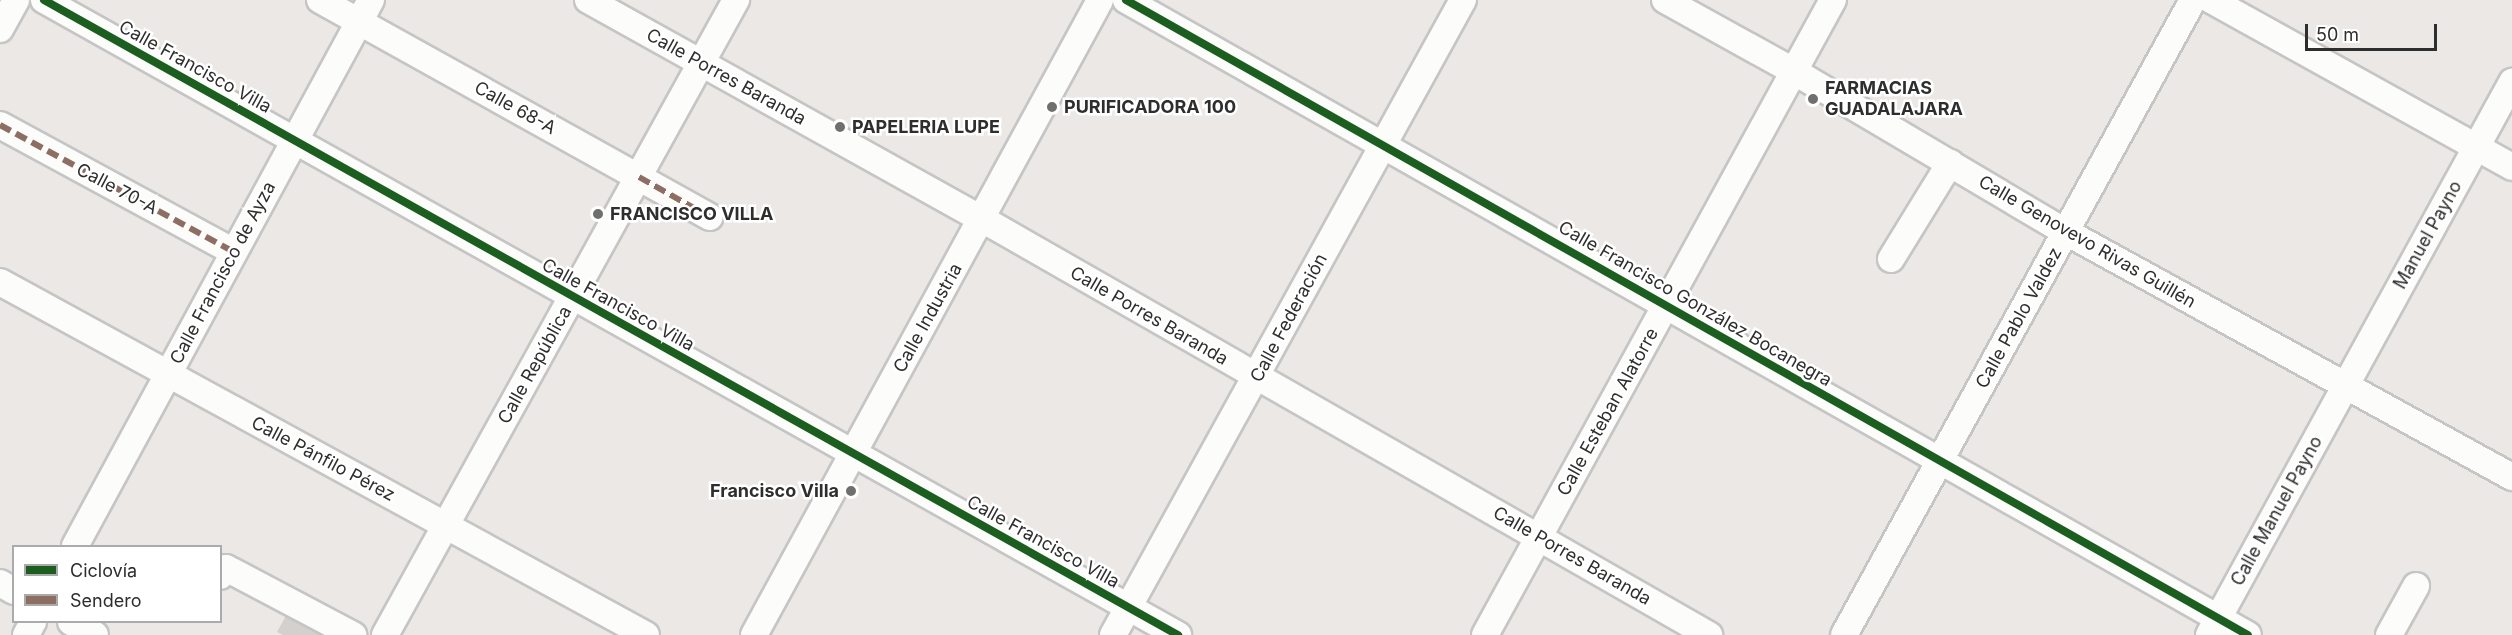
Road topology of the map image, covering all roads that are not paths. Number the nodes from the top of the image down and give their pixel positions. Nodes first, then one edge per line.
1 (16, 0) edge
2 (45, 0) edge
3 (320, 0) edge
4 (588, 0) edge
5 (736, 0) edge
6 (1100, 0) edge
7 (1126, 0) edge
8 (1463, 0) edge
9 (1665, 0) edge
10 (1833, 0) edge
11 (2193, 0) edge
12 (2211, 0) edge
13 (365, 11) edge
14 (0, 29) edge
15 (701, 63) junction
16 (1795, 72) junction
17 (2512, 82) edge
18 (0, 126) edge
19 (293, 140) junction
20 (1383, 143) junction
21 (2476, 147) junction
22 (1950, 163) junction
23 (2512, 167) edge
24 (639, 177) junction
25 (710, 217) dead end
26 (982, 219) junction
27 (2066, 232) junction
28 (234, 252) junction
29 (1891, 260) dead end
30 (0, 282) edge
31 (573, 297) junction
32 (1667, 305) junction
33 (169, 376) junction
34 (1256, 377) junction
35 (2345, 387) junction
36 (853, 454) junction
37 (1939, 463) junction
38 (2512, 477) edge
39 (446, 525) junction
40 (1538, 537) junction
41 (76, 545) edge
42 (222, 573) edge
43 (2416, 586) dead end
44 (1129, 606) junction
45 (75, 623) edge
46 (2213, 627) edge
47 (96, 635) edge
48 (353, 635) edge
49 (386, 635) edge
50 (646, 635) edge
51 (754, 635) edge
52 (1113, 635) edge
53 (1178, 635) edge
54 (1485, 635) edge
55 (1709, 635) edge
56 (1844, 635) edge
57 (2248, 635) edge
58 (2389, 635) edge

1 - 14 street
2 - 19 street, Calle Francisco Villa
3 - 13 street, Calle 68-A
4 - 15 street, Calle Porres Baranda
5 - 15 street, Calle República
6 - 26 street, Calle Industria
7 - 20 street, Calle Francisco González Bocanegra
8 - 20 street, Calle Federación
9 - 16 street, Calle Genovevo Rivas Guillén
10 - 16 street, Calle Esteban Alatorre
11 - 27 street, Calle Pablo Valdez
12 - 21 street
13 - 19 street, Calle Francisco de Ayza
13 - 24 street, Calle 68-A
15 - 24 street, Calle República
15 - 26 street, Calle Porres Baranda
16 - 22 street, Calle Genovevo Rivas Guillén
16 - 32 street, Calle Esteban Alatorre
17 - 21 street, Manuel Payno
18 - 28 street, Calle 70-A
19 - 28 street, Calle Francisco de Ayza
19 - 31 street, Calle Francisco Villa
20 - 32 street, Calle Francisco González Bocanegra
20 - 34 street, Calle Federación
21 - 23 street
21 - 35 street, Manuel Payno
22 - 27 street, Calle Genovevo Rivas Guillén
22 - 29 street
24 - 25 street, Calle 68-A
24 - 31 street, Calle República
26 - 34 street, Calle Porres Baranda
26 - 36 street, Calle Industria
27 - 35 street, Calle Genovevo Rivas Guillén
27 - 37 street, Calle Pablo Valdez
28 - 33 street, Calle Francisco de Ayza
30 - 33 street, Calle Pánfilo Pérez
31 - 36 street, Calle Francisco Villa
31 - 39 street, Calle República
32 - 37 street, Calle Francisco González Bocanegra
32 - 40 street, Calle Esteban Alatorre
33 - 39 street, Calle Pánfilo Pérez
33 - 41 street, Calle Francisco de Ayza
34 - 40 street, Calle Porres Baranda
34 - 44 street, Calle Federación
35 - 38 street, Calle Genovevo Rivas Guillén
35 - 46 street, Calle Manuel Payno
36 - 44 street, Calle Francisco Villa
36 - 51 street, Calle Industria
37 - 46 street, Calle Francisco González Bocanegra
37 - 56 street, Calle Pablo Valdez
39 - 49 street, Calle República
39 - 50 street, Calle Pánfilo Pérez
40 - 54 street, Calle Esteban Alatorre
40 - 55 street, Calle Porres Baranda
42 - 48 street
43 - 58 street
44 - 52 street, Calle Federación
44 - 53 street, Calle Francisco Villa
45 - 47 street
46 - 57 street, Calle Francisco González Bocanegra

